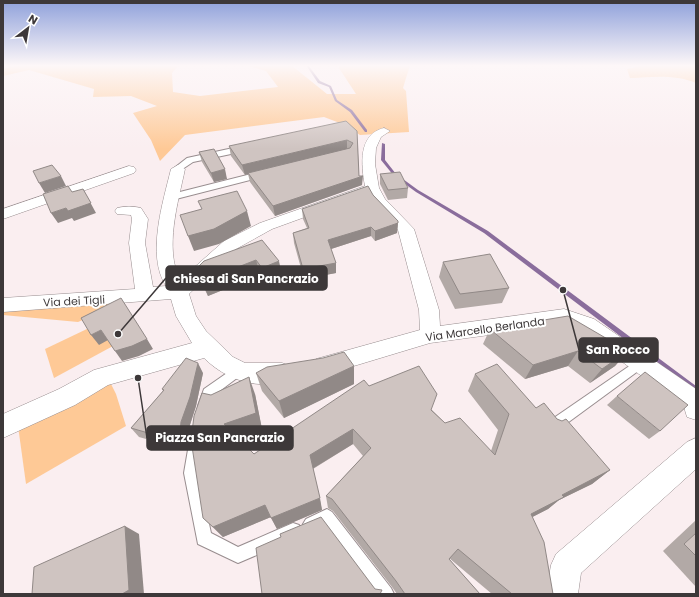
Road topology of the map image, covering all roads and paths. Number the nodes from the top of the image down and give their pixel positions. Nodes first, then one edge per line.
1 (384, 131) dead end
2 (259, 145) edge
3 (178, 169) joint
4 (129, 170) dead end
5 (279, 171) edge
6 (372, 188) junction
7 (172, 197) junction
8 (122, 211) dead end
9 (3, 214) edge
10 (179, 292) junction
11 (145, 295) junction
12 (3, 305) edge
13 (430, 335) junction
14 (207, 348) junction
15 (641, 363) junction
16 (237, 371) junction
17 (695, 397) edge
18 (540, 418) edge
19 (3, 426) edge
20 (696, 451) edge
21 (385, 594) edge
22 (562, 594) edge

1 - 6 street
2 - 3 street
3 - 7 street
4 - 9 street
5 - 7 street
6 - 10 street
6 - 13 street
7 - 10 street
8 - 11 street
10 - 11 street, Via dei Tigli
10 - 14 street
11 - 12 street, Via dei Tigli
13 - 15 street, Via Marcello Berlanda
13 - 16 street, Via Marcello Berlanda
14 - 16 street
14 - 19 street
15 - 17 street, Via Marcello Berlanda
15 - 18 lane
16 - 21 lane
20 - 22 street

